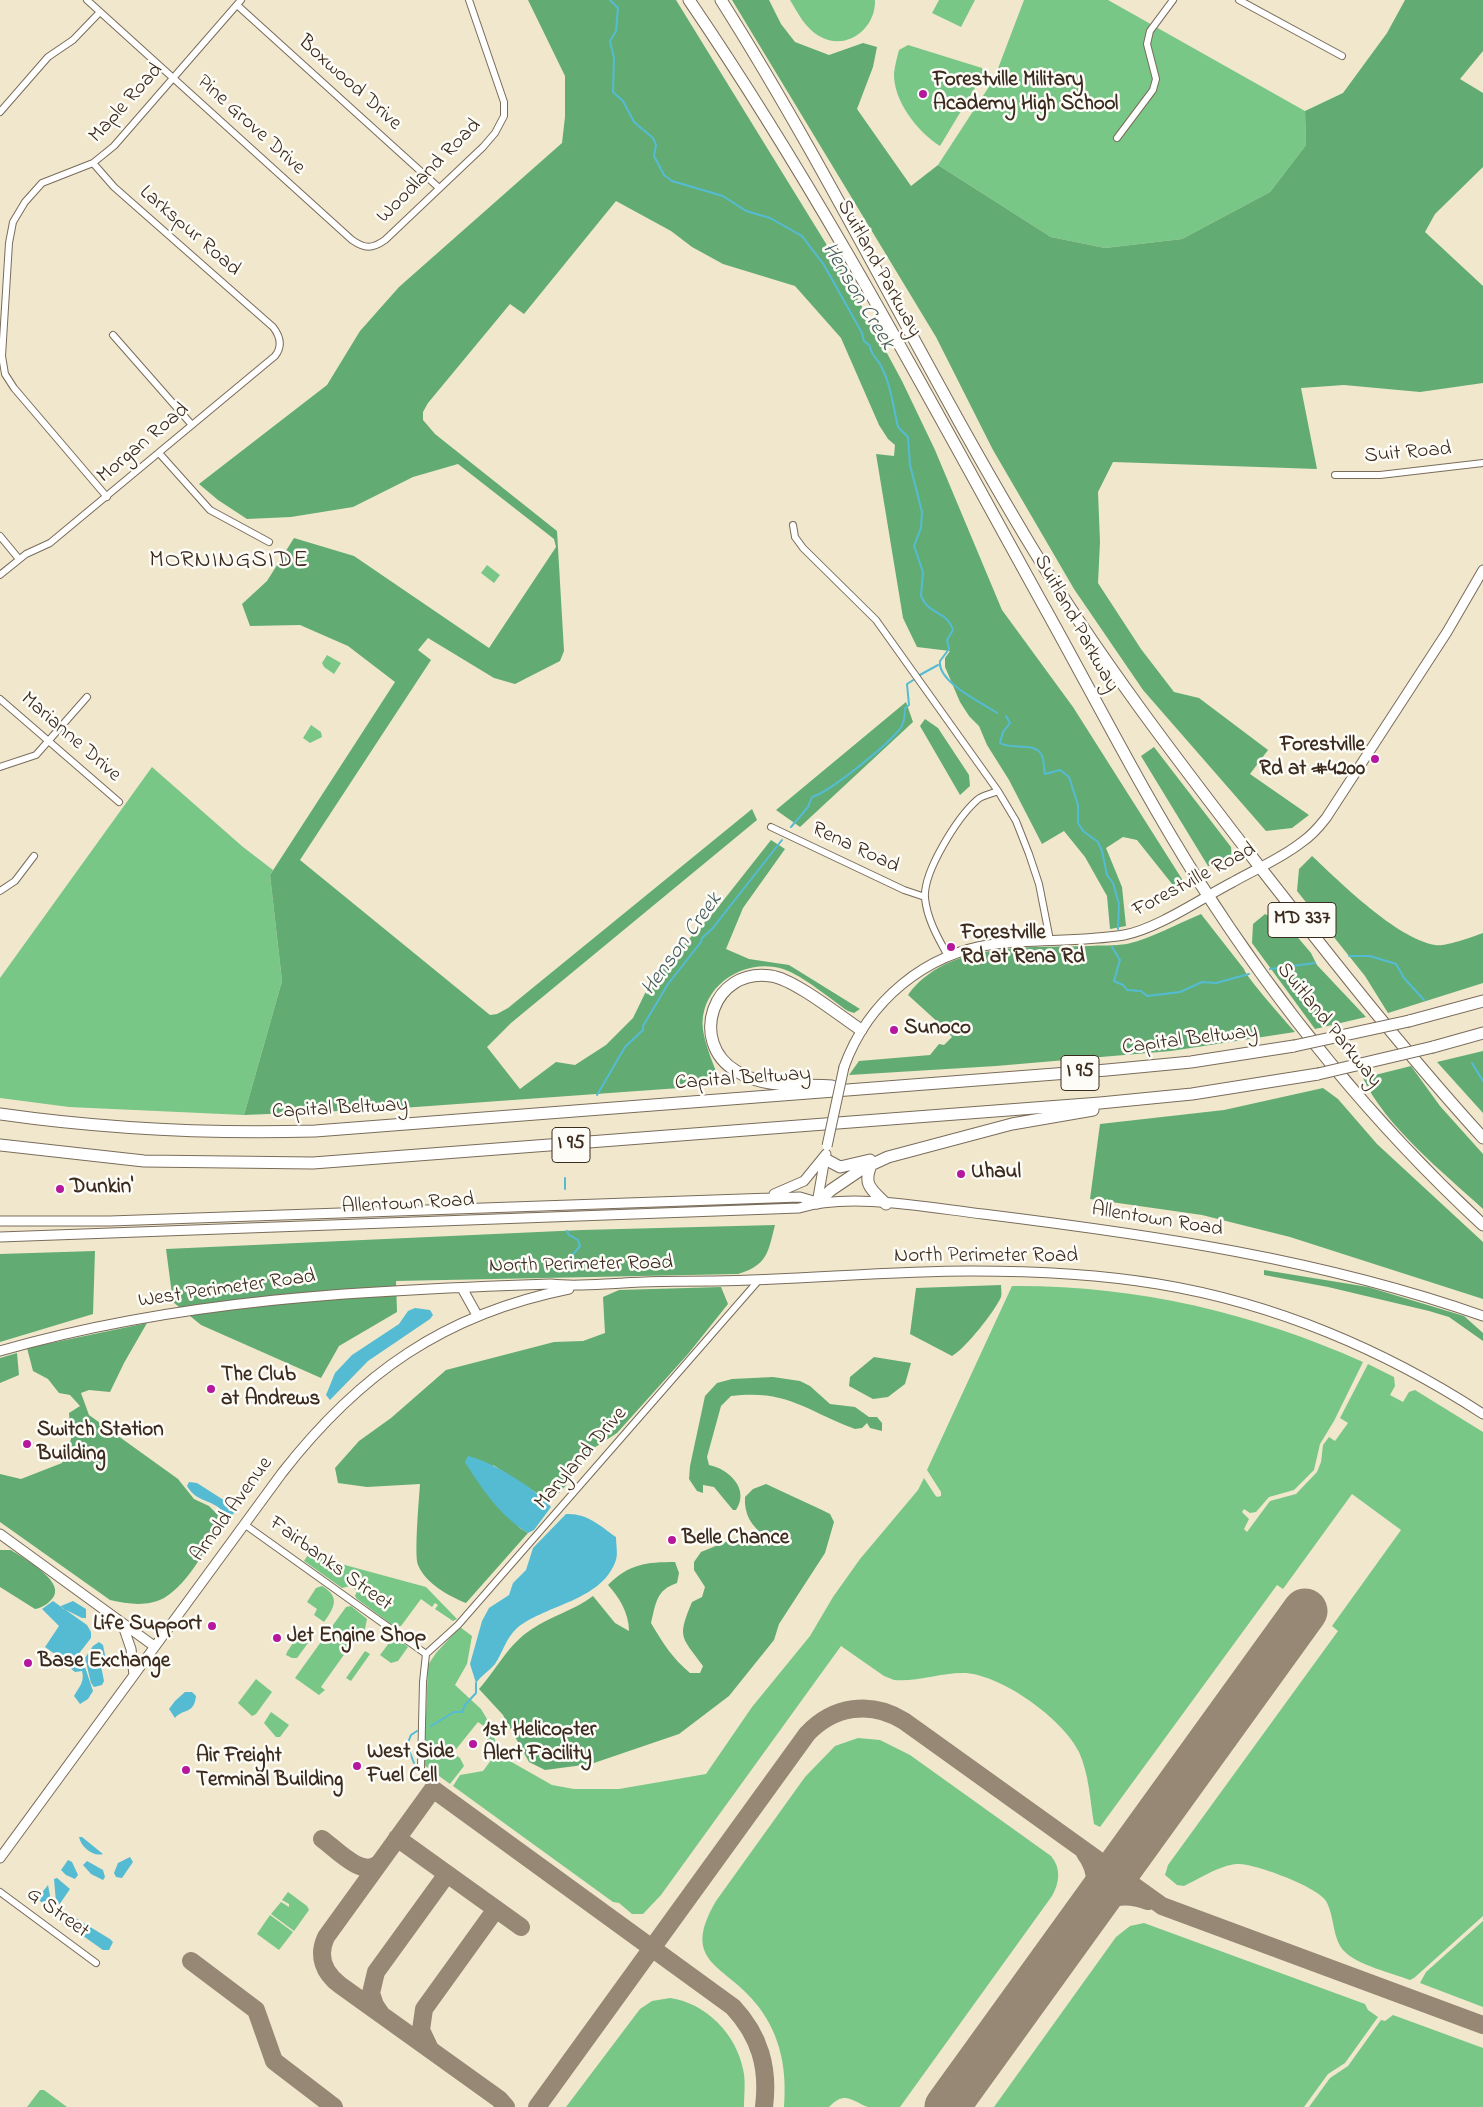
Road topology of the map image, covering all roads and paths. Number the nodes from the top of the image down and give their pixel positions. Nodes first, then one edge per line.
1 (87, 0) edge
2 (469, 0) edge
3 (689, 0) edge
4 (721, 0) edge
5 (1172, 0) edge
6 (1239, 0) edge
7 (239, 2) edge
8 (99, 13) junction
9 (1342, 56) dead end
10 (172, 78) junction
11 (1, 109) edge
12 (1118, 138) dead end
13 (93, 163) junction
14 (438, 187) junction
15 (325, 216) joint
16 (7, 268) junction
17 (0, 274) edge
18 (0, 310) edge
19 (4, 318) junction
20 (268, 322) joint
21 (114, 334) dead end
22 (192, 425) junction
23 (159, 453) junction
24 (1483, 464) edge
25 (1335, 475) dead end
26 (107, 497) junction
27 (793, 525) dead end
28 (0, 536) edge
29 (270, 542) dead end
30 (19, 559) junction
31 (1483, 570) edge
32 (0, 575) edge
33 (87, 697) dead end
34 (0, 699) edge
35 (48, 741) junction
36 (0, 767) edge
37 (998, 791) junction
38 (119, 802) dead end
39 (771, 827) dead end
40 (34, 856) dead end
41 (1260, 867) junction
42 (0, 891) edge
43 (1208, 895) junction
44 (925, 897) junction
45 (1050, 940) junction
46 (948, 956) junction
47 (1483, 1001) edge
48 (862, 1030) junction
49 (1483, 1033) edge
50 (866, 1089) junction
51 (1141, 1099) junction
52 (0, 1114) edge
53 (1483, 1138) edge
54 (0, 1145) edge
55 (826, 1153) junction
56 (876, 1161) junction
57 (763, 1198) junction
58 (817, 1202) junction
59 (886, 1204) junction
60 (459, 1208) junction
61 (459, 1220) junction
62 (110, 1221) junction
63 (0, 1222) edge
64 (1483, 1225) edge
65 (110, 1233) junction
66 (0, 1237) edge
67 (759, 1280) junction
68 (579, 1287) junction
69 (462, 1288) junction
70 (477, 1316) junction
71 (1483, 1316) edge
72 (0, 1352) edge
73 (1483, 1414) edge
74 (244, 1524) junction
75 (0, 1534) edge
76 (122, 1623) junction
77 (154, 1646) junction
78 (426, 1654) junction
79 (134, 1675) junction
80 (420, 1768) dead end
81 (0, 1858) edge
82 (0, 1892) edge
83 (96, 1963) dead end

1 - 8 street, Pine Grove Drive
2 - 14 street, Woodland Road
3 - 43 highway, Suitland Parkway
4 - 41 highway, Suitland Parkway
5 - 12 street
6 - 9 street
7 - 10 street, Maple Road
7 - 14 street, Boxwood Drive
8 - 10 street, Pine Grove Drive
8 - 11 street
10 - 13 street, Maple Road
10 - 15 street, Pine Grove Drive
13 - 16 street, Maple Road
13 - 20 street, Larkspur Road
14 - 15 street, Woodland Road
16 - 17 street
16 - 19 street, Maple Road
18 - 19 street
19 - 26 street, Maple Road
20 - 22 street, Morgan Road
21 - 22 street
22 - 23 street, Morgan Road
23 - 26 street, Morgan Road
23 - 29 street
24 - 25 street, Suit Road
26 - 30 street, Morgan Road
27 - 37 street
28 - 30 street
30 - 32 street, Morgan Road
31 - 41 main road, Forestville Road
33 - 35 street
34 - 35 street, Marianne Drive
35 - 36 street
35 - 38 street, Marianne Drive
37 - 44 street, Rena Road
37 - 45 street
39 - 44 street, Rena Road
40 - 42 street
41 - 43 main road, Forestville Road
41 - 53 highway, Suitland Parkway / MD 337
43 - 45 main road, Forestville Road
43 - 64 highway, Suitland Parkway
44 - 46 street, Rena Road
45 - 46 main road, Forestville Road
46 - 48 main road, Forestville Road
47 - 50 highway, Capital Beltway / I 95, bridge
48 - 50 highway
48 - 55 main road, Forestville Road, bridge
49 - 51 highway, I 95, bridge
50 - 52 highway, Capital Beltway / I 95
51 - 54 highway, I 95
51 - 56 highway
55 - 56 highway
55 - 57 main road
55 - 58 main road, Forestville Road
56 - 58 highway
56 - 59 highway
57 - 58 main road, Allentown Road
57 - 60 main road, Allentown Road
58 - 59 main road, Allentown Road
58 - 61 main road, Allentown Road
59 - 71 main road, Allentown Road
60 - 61 main road
60 - 62 main road, Allentown Road
61 - 65 main road, Allentown Road
62 - 63 main road, Allentown Road
62 - 65 main road
65 - 66 main road, Allentown Road
67 - 68 main road, North Perimeter Road
67 - 73 main road, North Perimeter Road
67 - 78 street, Maryland Drive
68 - 69 main road, North Perimeter Road
68 - 70 main road, Arnold Avenue
69 - 70 main road
69 - 72 main road, West Perimeter Road
70 - 74 main road, Arnold Avenue
74 - 77 main road, Arnold Avenue
74 - 78 street, Fairbanks Street
75 - 76 main road
76 - 77 main road
76 - 79 main road
77 - 79 main road, Arnold Avenue
78 - 80 street
79 - 81 main road, Arnold Avenue
82 - 83 street, G Street

